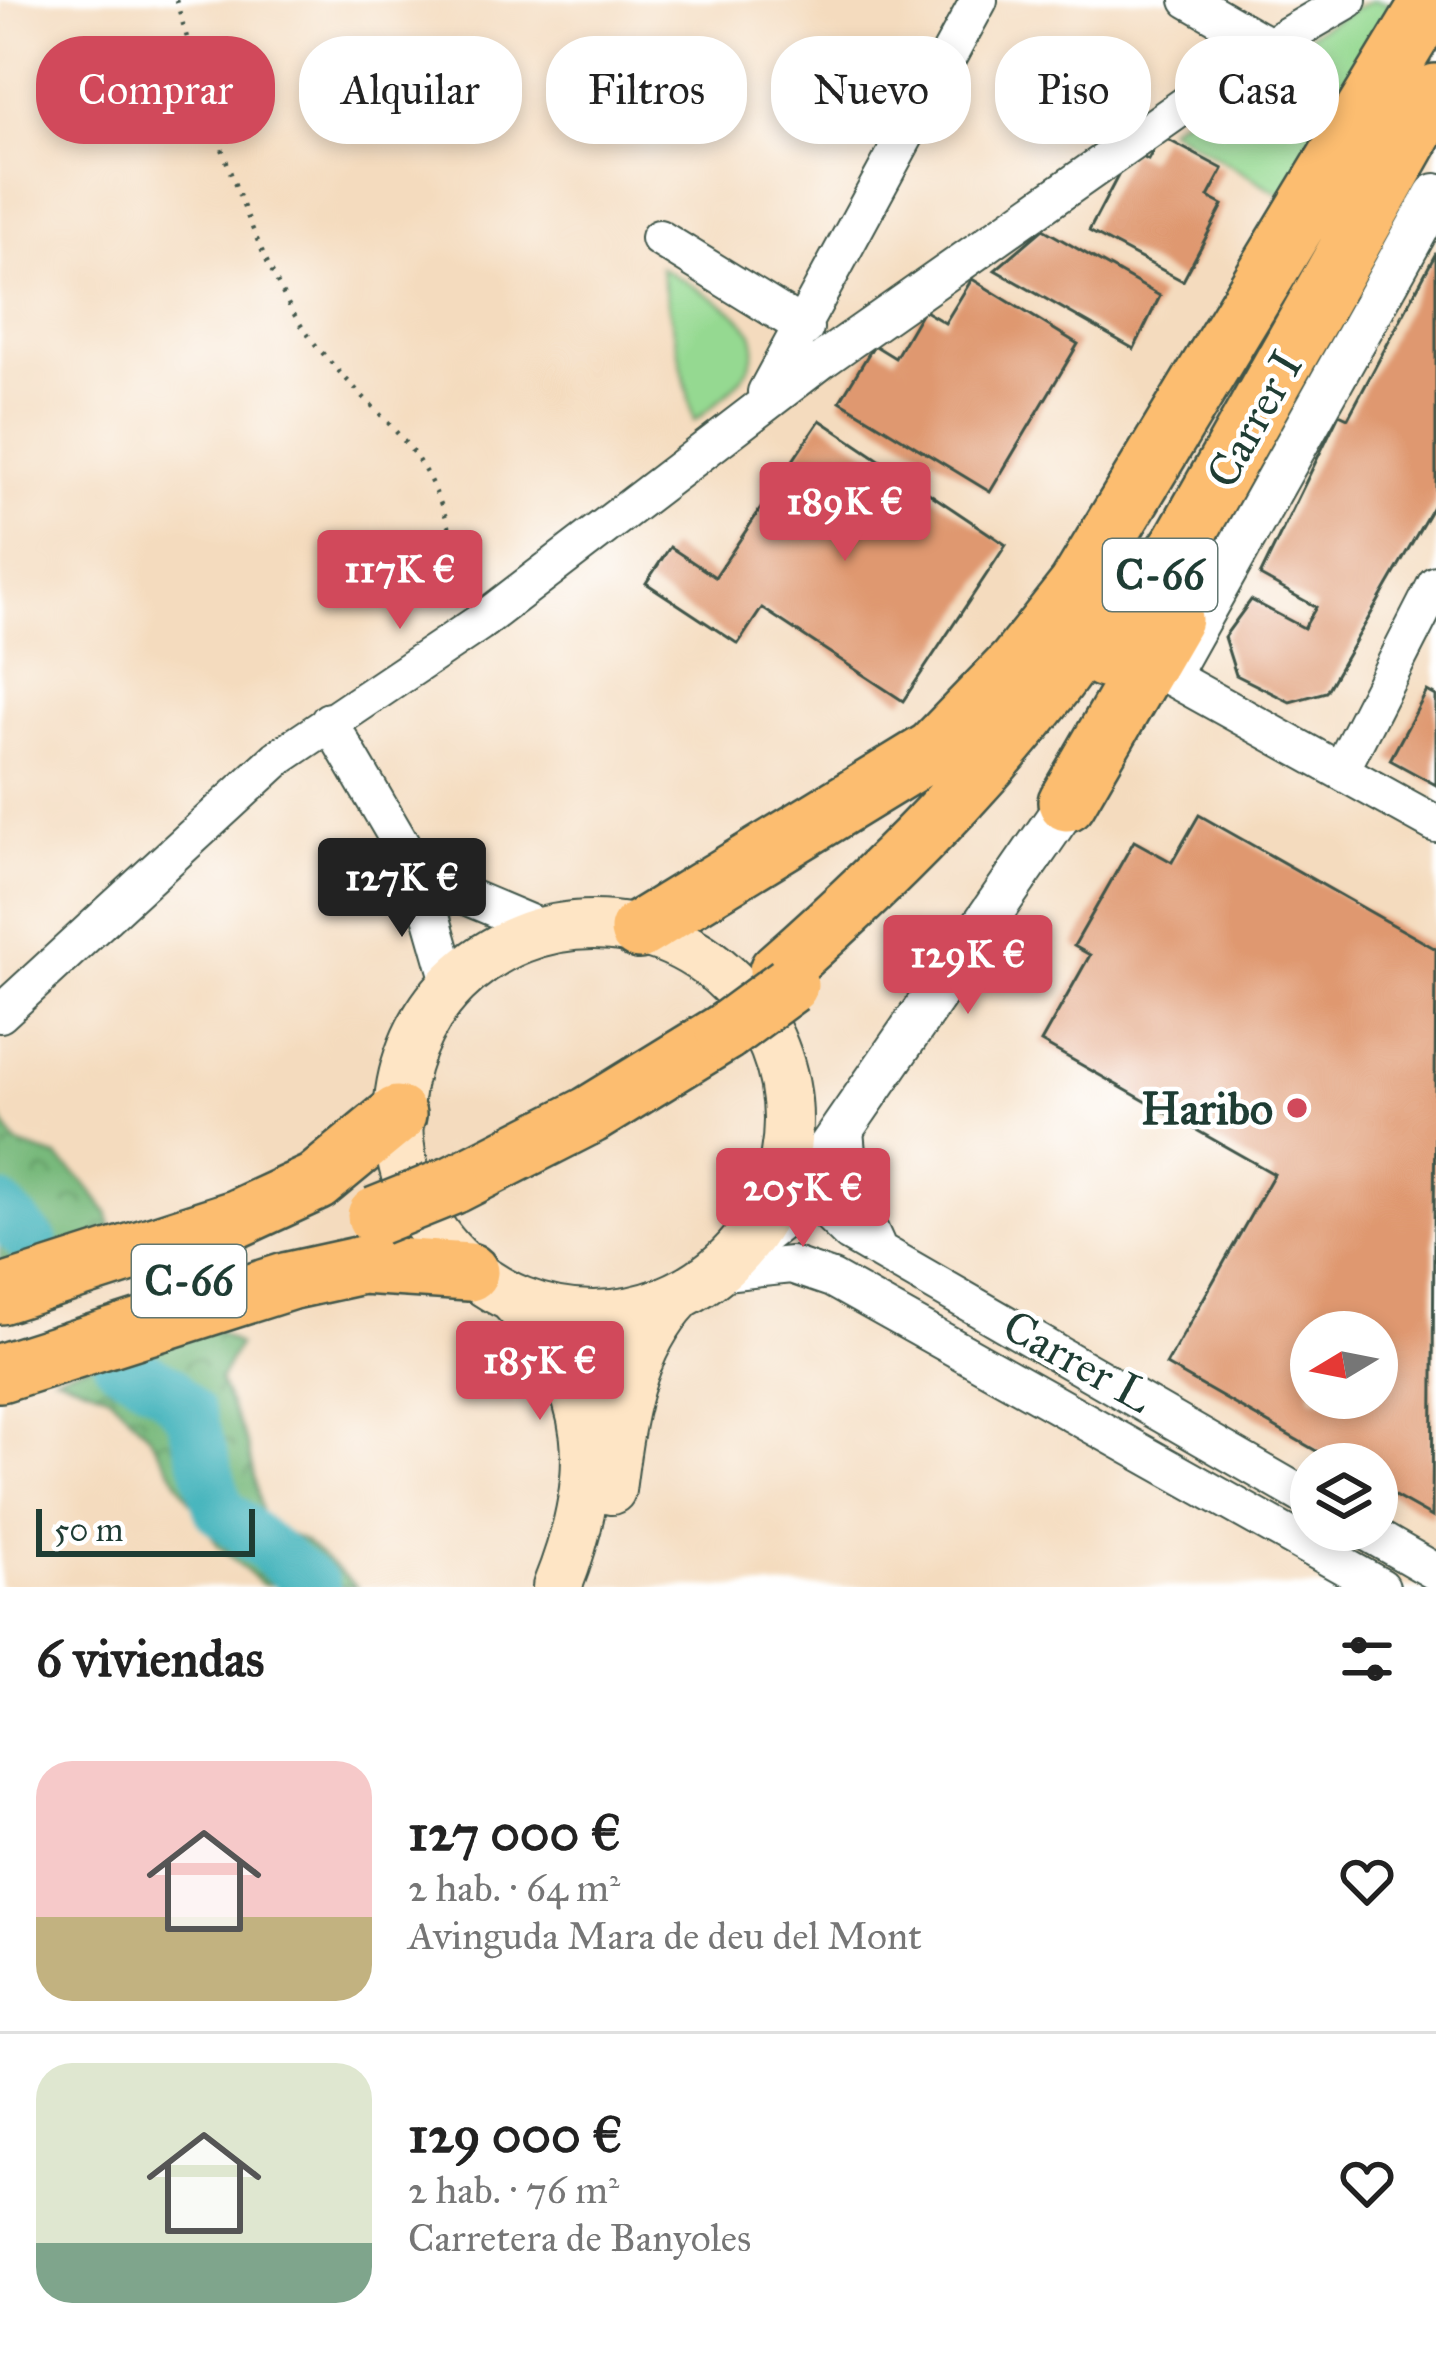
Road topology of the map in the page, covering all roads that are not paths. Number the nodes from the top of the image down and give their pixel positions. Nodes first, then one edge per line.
1 (979, 0) edge
2 (1190, 0) edge
3 (1348, 0) edge
4 (1432, 0) edge
5 (1436, 34) edge
6 (1252, 36) edge
7 (1286, 36) edge
8 (1436, 93) edge
9 (1175, 112) edge
10 (1436, 136) edge
11 (1436, 195) edge
12 (659, 238) dead end
13 (805, 328) junction
14 (757, 407) junction
15 (1436, 584) edge
16 (1167, 675) junction
17 (328, 721) junction
18 (1342, 768) junction
19 (1066, 802) junction
20 (1436, 824) edge
21 (420, 877) junction
22 (546, 930) junction
23 (639, 930) junction
24 (783, 978) junction
25 (451, 986) junction
26 (0, 1014) edge
27 (397, 1115) junction
28 (845, 1130) junction
29 (795, 1171) junction
30 (373, 1208) junction
31 (881, 1252) junction
32 (710, 1274) junction
33 (491, 1286) junction
34 (0, 1295) edge
35 (0, 1323) edge
36 (0, 1342) edge
37 (0, 1373) edge
38 (1290, 1488) edge
39 (1398, 1550) edge
40 (1436, 1572) edge
41 (557, 1587) edge
42 (586, 1587) edge
43 (1381, 1587) edge

1 - 13 street
2 - 6 street
3 - 7 street
4 - 23 highway
5 - 24 highway, C-66
8 - 24 highway, C-66
9 - 14 street
10 - 19 highway
11 - 16 street, Carrer I
12 - 13 street
13 - 14 street
14 - 17 street
15 - 18 street
16 - 18 street
16 - 19 street, Carrer I
17 - 21 street
17 - 26 street
18 - 20 street
19 - 28 street, Carrer I
21 - 22 street
21 - 25 street
22 - 23 main road
22 - 25 main road
23 - 29 main road
24 - 30 highway, C-66, bridge
25 - 27 main road
27 - 33 main road
27 - 34 highway
28 - 29 street, Carrer I
28 - 31 street
29 - 31 street, Carrer L
29 - 32 main road
30 - 35 highway, C-66
30 - 36 highway, C-66
31 - 38 street, Carrer L
32 - 33 main road
32 - 42 main road
32 - 43 street, Carrer L
33 - 37 highway
33 - 41 main road
39 - 40 street

